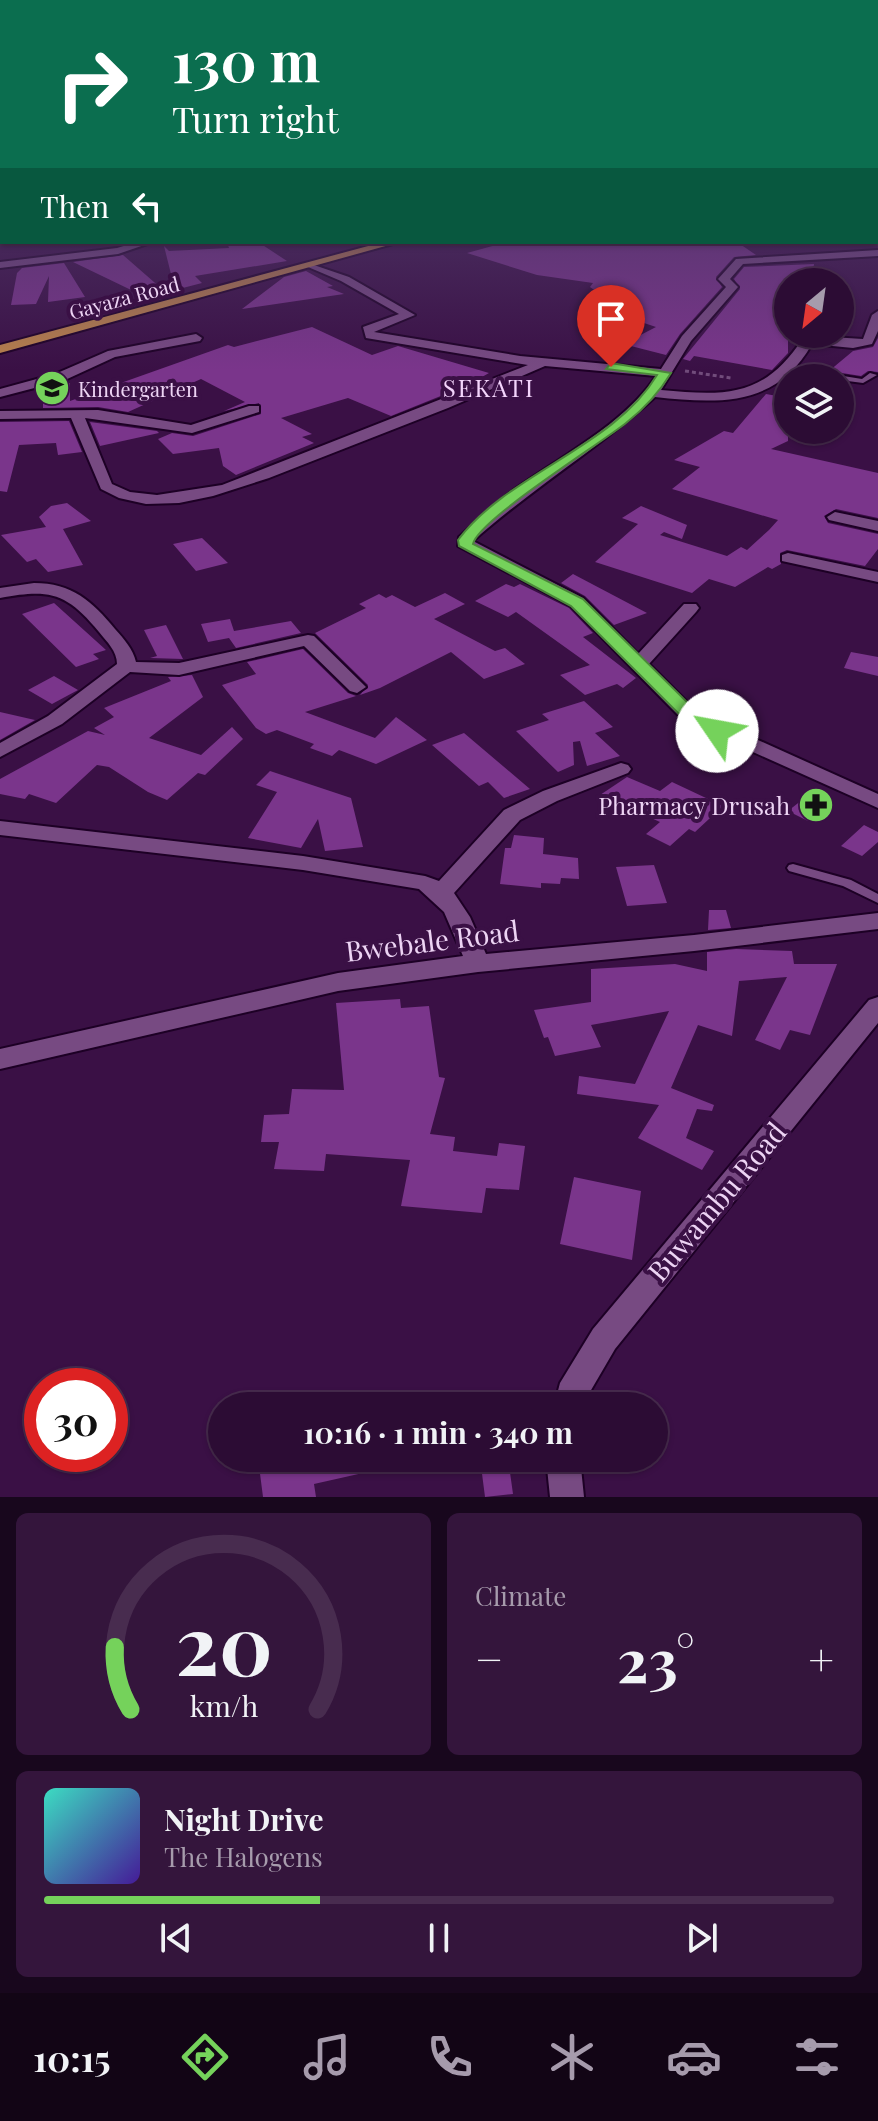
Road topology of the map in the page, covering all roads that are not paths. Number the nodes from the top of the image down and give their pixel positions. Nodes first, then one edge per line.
1 (145, 244) edge
2 (388, 244) edge
3 (878, 253) edge
4 (0, 265) edge
5 (312, 265) junction
6 (878, 315) edge
7 (196, 338) dead end
8 (0, 349) edge
9 (546, 361) junction
10 (792, 364) edge
11 (666, 371) junction
12 (873, 375) dead end
13 (774, 379) edge
14 (854, 380) edge
15 (0, 393) edge
16 (652, 393) junction
17 (254, 409) dead end
18 (76, 414) junction
19 (0, 415) edge
20 (835, 517) dead end
21 (878, 526) edge
22 (788, 558) dead end
23 (878, 577) edge
24 (0, 593) edge
25 (690, 608) dead end
26 (126, 666) junction
27 (637, 666) junction
28 (357, 687) dead end
29 (0, 751) edge
30 (621, 769) dead end
31 (878, 802) edge
32 (0, 828) edge
33 (793, 868) dead end
34 (442, 892) junction
35 (878, 899) edge
36 (878, 921) edge
37 (478, 963) junction
38 (878, 1006) edge
39 (0, 1059) edge
40 (572, 1392) edge
41 (564, 1472) edge
42 (567, 1497) edge

1 - 4 street
2 - 5 main road, Gayaza Road
3 - 11 street
5 - 8 main road, Gayaza Road
5 - 9 street
6 - 10 street
7 - 15 street
9 - 11 street
9 - 18 street
11 - 16 street
12 - 14 lane
13 - 16 street
16 - 27 street
17 - 18 street
18 - 19 street
20 - 21 street
22 - 23 street
24 - 26 street
25 - 27 street
26 - 28 street
26 - 29 street
27 - 31 street
30 - 34 street
32 - 34 street
33 - 35 lane
34 - 37 street
36 - 37 street, Bwebale Road
37 - 39 street, Bwebale Road
38 - 40 street, Buwambu Road
41 - 42 street

